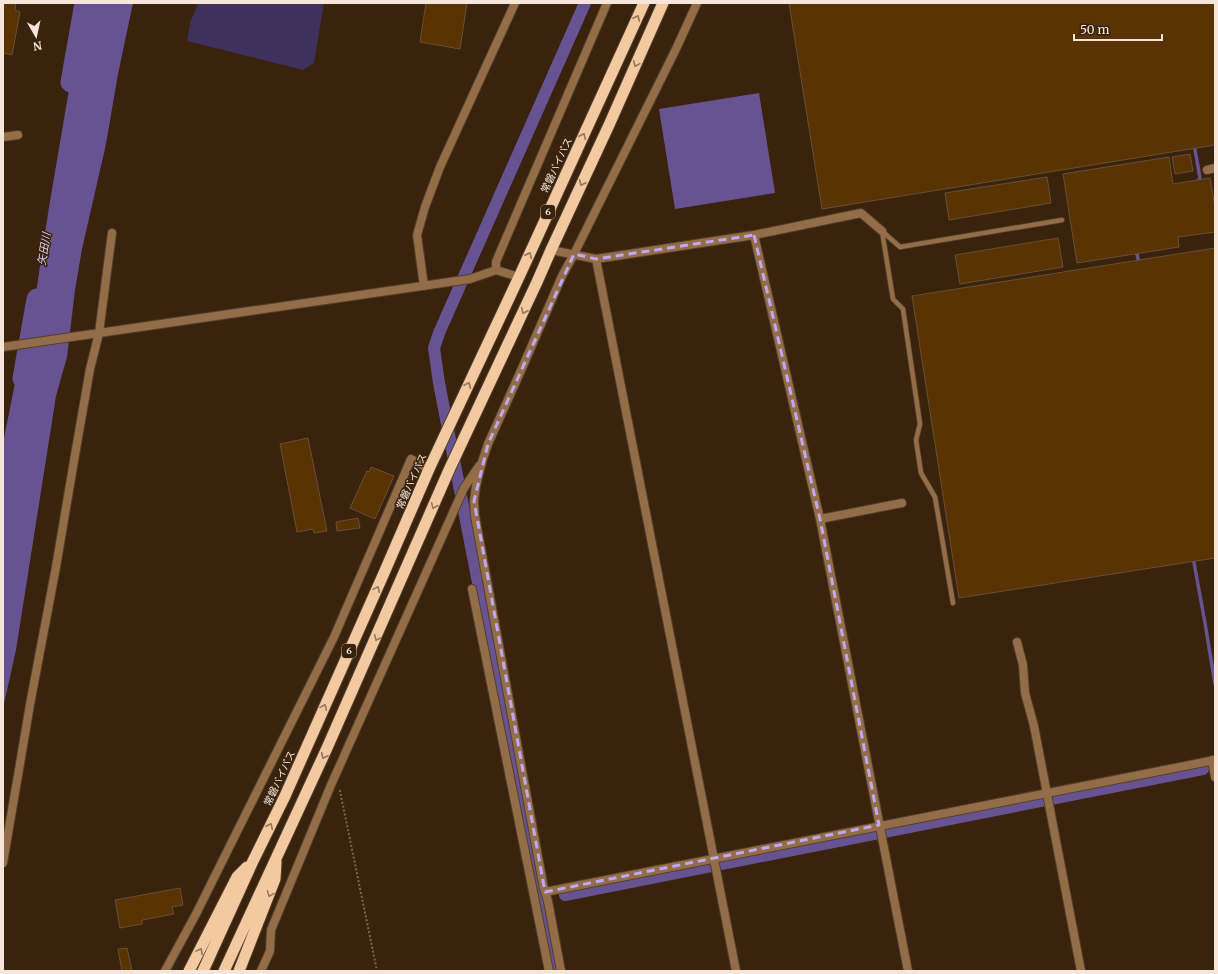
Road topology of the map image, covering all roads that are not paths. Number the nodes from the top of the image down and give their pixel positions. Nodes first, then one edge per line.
1 (515, 3) edge
2 (608, 3) edge
3 (644, 3) edge
4 (663, 3) edge
5 (697, 3) edge
6 (18, 135) dead end
7 (3, 137) edge
8 (1062, 220) dead end
9 (882, 231) junction
10 (112, 233) dead end
11 (754, 235) junction
12 (551, 250) junction
13 (574, 254) junction
14 (596, 259) junction
15 (496, 270) junction
16 (519, 277) junction
17 (424, 286) junction
18 (97, 333) junction
19 (3, 347) edge
20 (482, 462) junction
21 (429, 469) junction
22 (902, 503) dead end
23 (820, 519) junction
24 (472, 589) dead end
25 (953, 603) dead end
26 (1017, 642) dead end
27 (1214, 760) edge
28 (1215, 777) edge
29 (1047, 793) junction
30 (879, 826) junction
31 (276, 858) junction
32 (714, 858) junction
33 (3, 863) edge
34 (545, 892) junction
35 (548, 903) junction
36 (536, 906) junction
37 (215, 933) junction
38 (166, 971) edge
39 (189, 971) edge
40 (203, 971) edge
41 (224, 971) edge
42 (239, 971) edge
43 (261, 971) edge
44 (549, 971) edge
45 (562, 971) edge
46 (736, 971) edge
47 (908, 971) edge
48 (1081, 971) edge

1 - 17 street
2 - 15 street
16 -> 3 highway, 常磐バイパス / 6
4 -> 12 highway, 6
5 - 13 street
6 - 7 street
8 - 9 lane
9 - 11 street
9 - 25 lane
10 - 18 street
11 - 14 street
11 - 23 street
12 - 13 street
12 -> 31 highway, 6
13 - 14 street
13 - 20 street
14 - 32 street
15 - 16 street
15 - 17 street
21 -> 16 highway, 常磐バイパス / 6
17 - 18 street
18 - 19 street
18 - 33 street
20 - 34 street
20 - 43 street
37 -> 21 highway, 常磐バイパス / 6
21 - 38 street
22 - 23 street
23 - 30 street
24 - 36 street
26 - 29 street
27 - 28 street
27 - 29 street
29 - 30 street
29 - 48 street
30 - 32 street
30 - 47 street
31 - 41 highway, 6
31 -> 42 highway, 6
32 - 34 street
32 - 46 street
34 - 35 street
35 - 36 street
35 - 45 street
36 - 44 street
39 -> 37 highway, 6
37 - 40 highway, 常磐バイパス / 6

